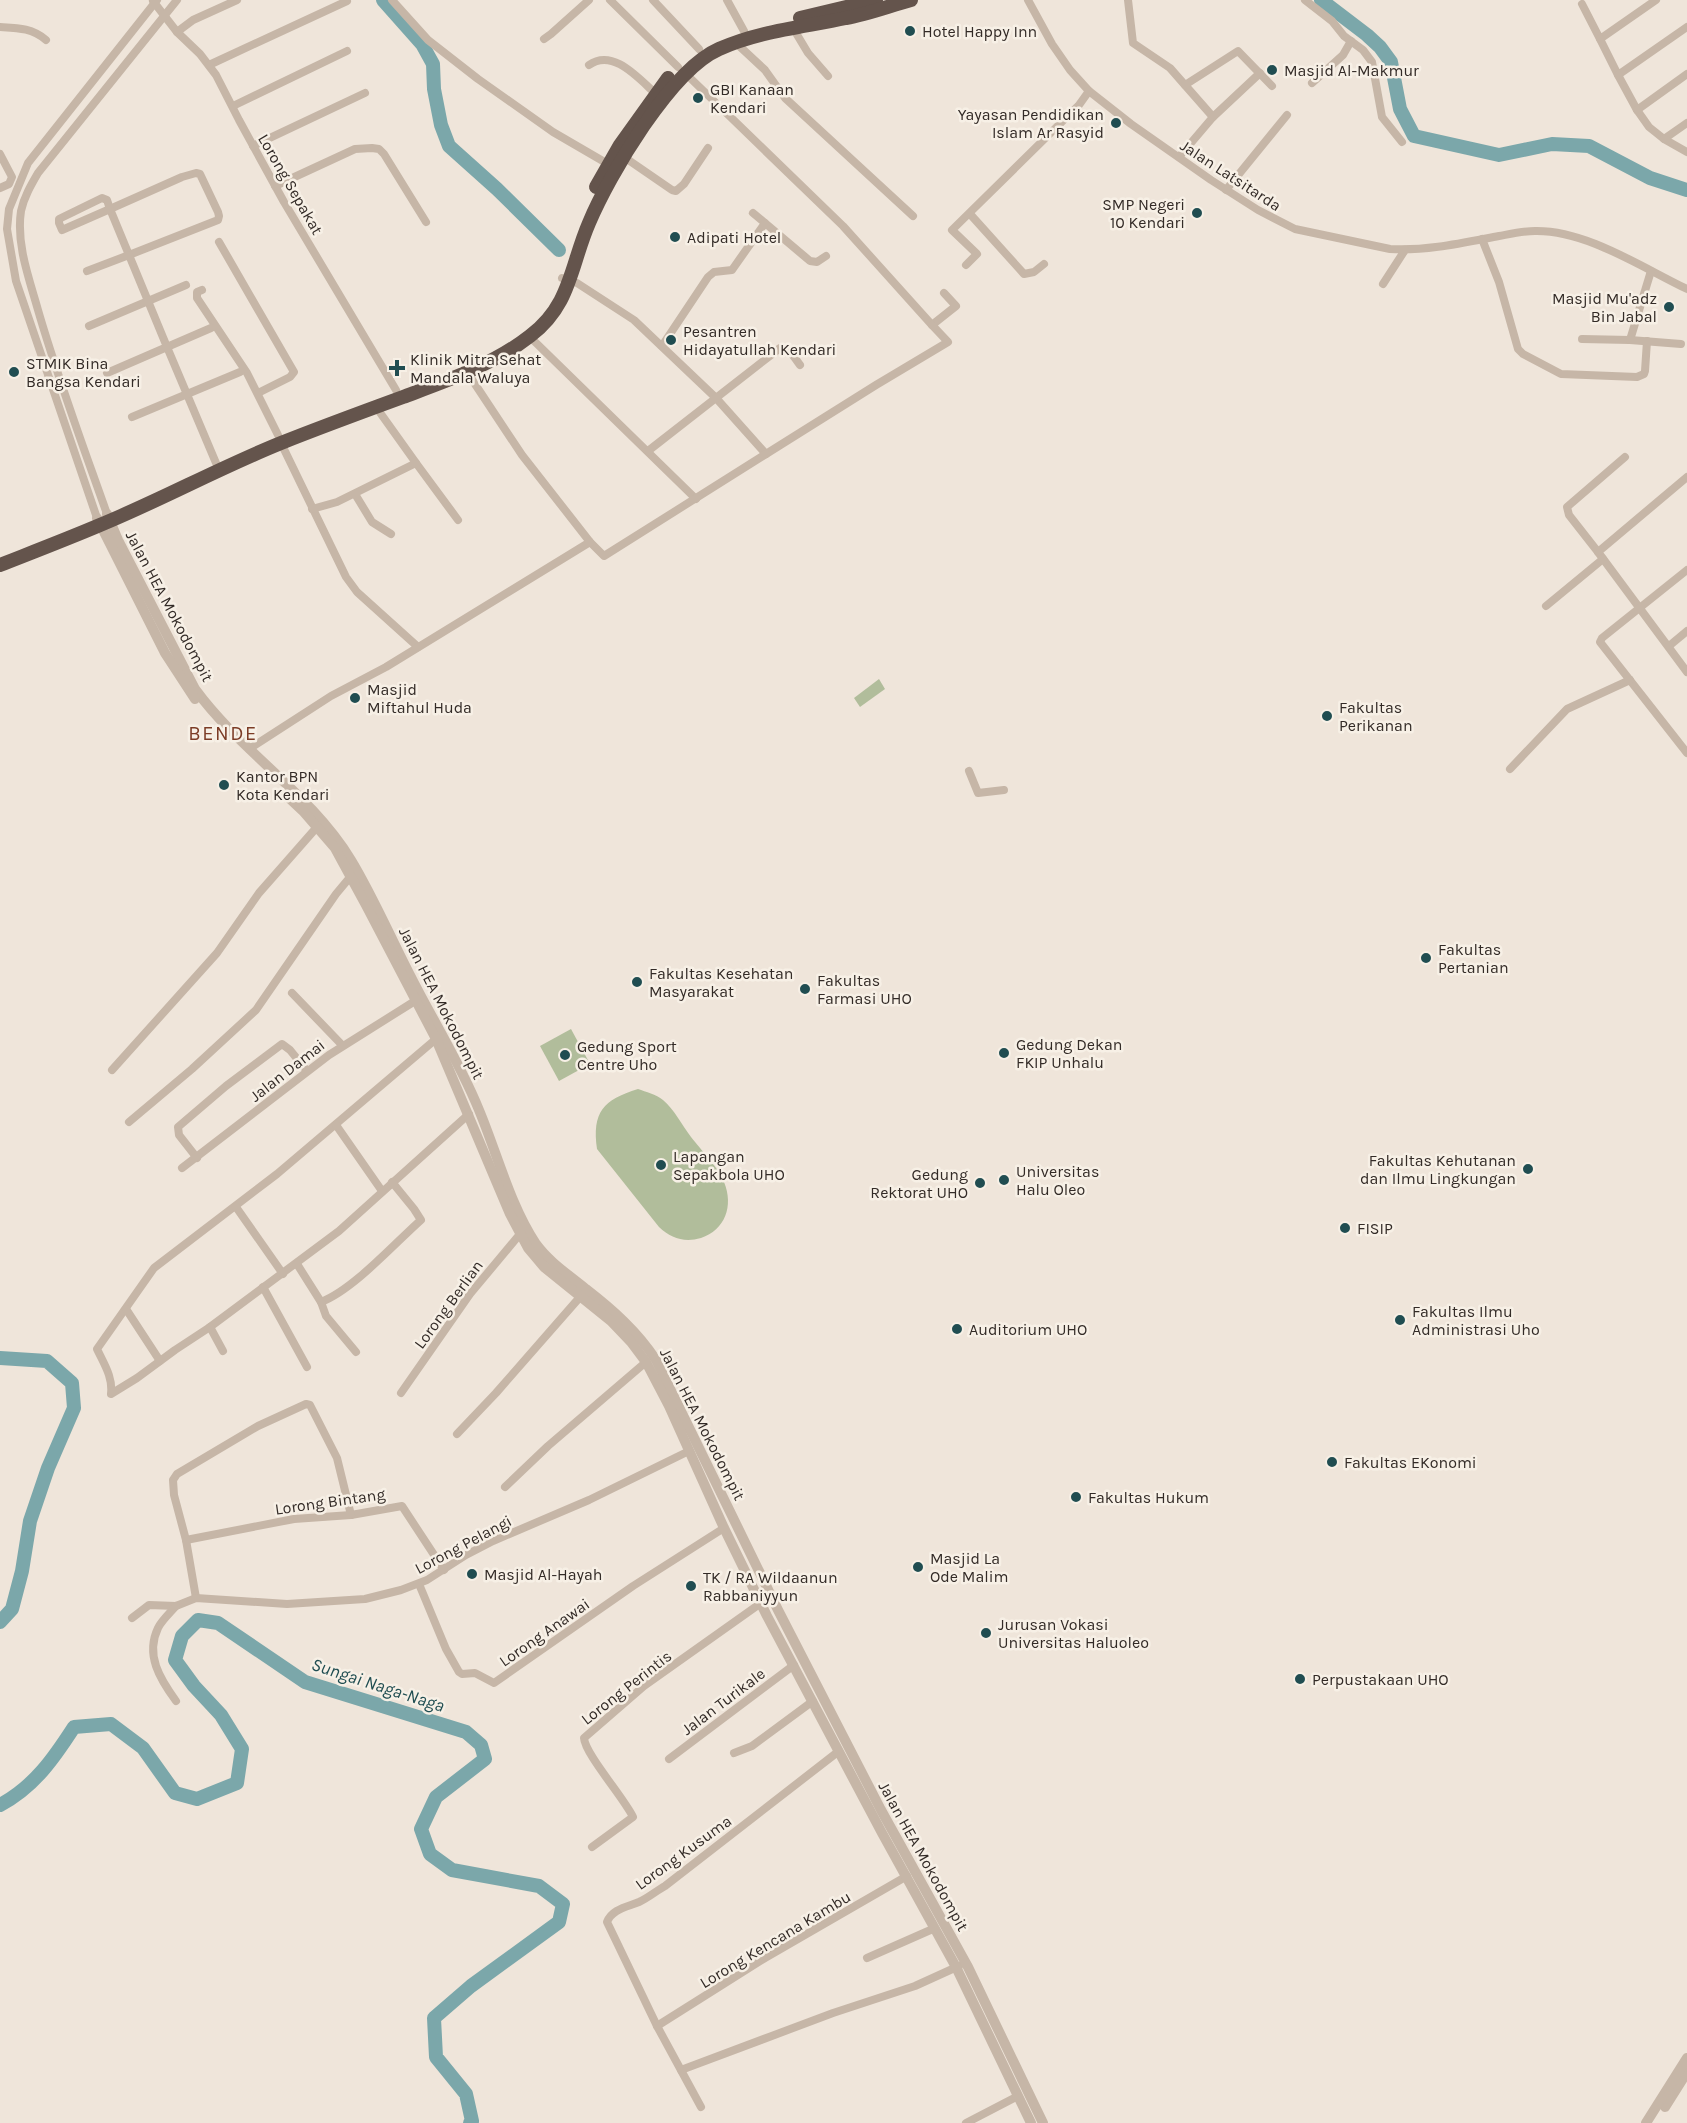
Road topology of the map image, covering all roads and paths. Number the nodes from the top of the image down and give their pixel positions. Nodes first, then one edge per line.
1 (177, 0) edge
2 (237, 0) edge
3 (392, 0) edge
4 (589, 0) edge
5 (610, 0) edge
6 (653, 0) edge
7 (727, 0) edge
8 (876, 0) edge
9 (911, 0) edge
10 (1028, 0) edge
11 (1128, 0) edge
12 (1305, 0) edge
13 (1656, 0) edge
14 (154, 1) edge
15 (346, 1) edge
16 (1583, 1) edge
17 (165, 17) junction
18 (0, 27) edge
19 (1687, 27) edge
20 (794, 28) junction
21 (177, 32) junction
22 (740, 37) junction
23 (544, 39) dead end
24 (1600, 39) junction
25 (46, 40) dead end
26 (1351, 40) junction
27 (699, 49) junction
28 (347, 51) dead end
29 (209, 65) junction
30 (589, 65) dead end
31 (681, 70) junction
32 (1260, 73) junction
33 (1687, 74) edge
34 (1618, 75) junction
35 (828, 76) dead end
36 (1312, 82) dead end
37 (1185, 85) junction
38 (1272, 86) dead end
39 (1089, 91) junction
40 (365, 93) dead end
41 (656, 94) junction
42 (233, 106) junction
43 (1637, 110) junction
44 (1287, 115) dead end
45 (645, 117) junction
46 (1213, 117) junction
47 (1687, 123) edge
48 (1664, 139) junction
49 (1402, 142) dead end
50 (253, 146) junction
51 (708, 148) dead end
52 (1687, 152) edge
53 (0, 154) edge
54 (624, 157) junction
55 (1179, 157) junction
56 (608, 164) junction
57 (275, 186) junction
58 (0, 188) edge
59 (1226, 190) junction
60 (110, 208) junction
61 (753, 213) dead end
62 (970, 214) junction
63 (913, 216) dead end
64 (426, 222) dead end
65 (765, 223) junction
66 (1482, 239) junction
67 (219, 242) dead end
68 (1405, 250) junction
69 (129, 255) junction
70 (826, 256) dead end
71 (1044, 264) dead end
72 (966, 265) dead end
73 (87, 271) dead end
74 (1651, 271) junction
75 (566, 278) junction
76 (1383, 284) dead end
77 (186, 285) dead end
78 (1687, 289) edge
79 (202, 290) dead end
80 (944, 293) dead end
81 (147, 302) junction
82 (932, 325) junction
83 (89, 326) dead end
84 (211, 328) dead end
85 (530, 337) junction
86 (1582, 339) dead end
87 (1630, 340) junction
88 (1647, 341) junction
89 (1681, 344) dead end
90 (662, 346) junction
91 (167, 348) junction
92 (800, 365) dead end
93 (240, 372) dead end
94 (467, 372) junction
95 (108, 373) dead end
96 (435, 380) junction
97 (396, 390) junction
98 (187, 393) junction
99 (258, 393) junction
100 (716, 398) junction
101 (376, 407) junction
102 (132, 417) dead end
103 (280, 439) junction
104 (266, 445) junction
105 (648, 451) junction
106 (766, 454) junction
107 (1625, 457) dead end
108 (216, 463) junction
109 (416, 463) junction
110 (1687, 477) edge
111 (355, 494) junction
112 (696, 499) junction
113 (312, 508) junction
114 (103, 519) junction
115 (458, 520) dead end
116 (391, 534) dead end
117 (590, 542) junction
118 (0, 555) edge
119 (1600, 556) junction
120 (0, 565) edge
121 (1687, 570) edge
122 (1546, 606) dead end
123 (1640, 610) junction
124 (1687, 631) edge
125 (1669, 646) junction
126 (417, 647) junction
127 (178, 667) junction
128 (1687, 672) edge
129 (1630, 680) junction
130 (249, 749) junction
131 (1687, 753) edge
132 (1510, 769) dead end
133 (969, 771) dead end
134 (1004, 790) dead end
135 (317, 827) junction
136 (351, 876) junction
137 (374, 912) junction
138 (292, 993) dead end
139 (415, 1001) junction
140 (436, 1039) junction
141 (342, 1045) junction
142 (112, 1070) dead end
143 (307, 1071) junction
144 (478, 1106) junction
145 (468, 1114) junction
146 (129, 1122) dead end
147 (336, 1125) junction
148 (197, 1158) junction
149 (182, 1168) dead end
150 (392, 1182) junction
151 (382, 1191) junction
152 (236, 1207) junction
153 (520, 1234) junction
154 (297, 1264) junction
155 (283, 1274) junction
156 (263, 1287) junction
157 (583, 1293) junction
158 (321, 1302) junction
159 (126, 1310) junction
160 (210, 1326) junction
161 (223, 1351) dead end
162 (356, 1352) dead end
163 (160, 1361) junction
164 (646, 1362) junction
165 (307, 1367) dead end
166 (401, 1393) dead end
167 (686, 1431) junction
168 (457, 1434) dead end
169 (689, 1452) junction
170 (505, 1487) dead end
171 (351, 1515) junction
172 (724, 1528) junction
173 (186, 1540) junction
174 (444, 1570) junction
175 (754, 1575) junction
176 (419, 1584) junction
177 (196, 1598) junction
178 (761, 1603) junction
179 (176, 1606) junction
180 (132, 1618) dead end
181 (794, 1665) junction
182 (176, 1701) dead end
183 (813, 1701) junction
184 (839, 1751) junction
185 (734, 1753) dead end
186 (669, 1759) dead end
187 (864, 1789) junction
188 (592, 1847) dead end
189 (906, 1876) junction
190 (935, 1928) junction
191 (867, 1958) dead end
192 (961, 1965) junction
193 (657, 2026) junction
194 (1687, 2058) edge
195 (681, 2070) junction
196 (1687, 2072) edge
197 (1018, 2096) junction
198 (701, 2107) dead end
199 (966, 2123) edge
200 (1039, 2123) edge
201 (1646, 2123) edge
202 (1654, 2123) edge

1 - 17 street
2 - 21 street
3 - 56 street
4 - 23 street
5 - 31 street
6 - 27 street
7 - 22 street
8 - 22 highway
9 - 20 highway
10 - 39 street, Jalan Latsitarda
11 - 37 street
12 - 26 street
13 - 24 street
14 - 17 street, Lorong Sepakat
14 - 114 street
15 - 29 street
16 - 24 street
17 - 21 street, Lorong Sepakat
17 - 114 street
18 - 25 street
19 - 34 street
20 - 22 highway
20 - 35 street
21 - 29 street, Lorong Sepakat
22 - 27 highway
22 - 31 highway
22 - 63 street
24 - 34 street
26 - 36 street
26 - 49 street
27 - 31 highway
28 - 42 street
29 - 42 street, Lorong Sepakat
30 - 41 street
31 - 41 highway
31 - 45 highway
31 - 82 street
32 - 37 street
32 - 38 street
32 - 46 street
33 - 43 street
34 - 43 street
37 - 46 street
39 - 55 street, Jalan Latsitarda
39 - 62 street
40 - 50 street
41 - 45 highway
42 - 50 street, Lorong Sepakat
43 - 48 street
44 - 59 street
45 - 54 highway
45 - 56 highway
46 - 55 street
47 - 48 street
48 - 52 street
50 - 57 street, Lorong Sepakat
51 - 54 street
53 - 58 street
54 - 75 highway
55 - 59 street, Jalan Latsitarda
56 - 75 highway
57 - 64 street
57 - 97 street, Lorong Sepakat
59 - 68 street, Jalan Latsitarda
60 - 60 street
60 - 69 street
60 - 69 street
61 - 65 street
62 - 71 street
62 - 72 street
65 - 70 street
65 - 90 street
66 - 68 street, Jalan Latsitarda
66 - 74 street, Jalan Latsitarda
66 - 88 street
67 - 99 street
68 - 76 street
69 - 73 street
69 - 81 street
74 - 78 street, Jalan Latsitarda
74 - 87 street
75 - 85 highway
75 - 90 street
75 - 96 highway
77 - 81 street
79 - 99 street
80 - 82 street
81 - 83 street
81 - 91 street
82 - 106 street
84 - 91 street
85 - 94 highway
85 - 105 street
86 - 87 street
87 - 88 street
88 - 89 street
90 - 100 street
91 - 95 street
91 - 98 street
92 - 100 street
93 - 98 street
94 - 96 highway
94 - 117 street
96 - 97 highway
96 - 101 highway
97 - 103 highway
98 - 102 street
98 - 108 street
99 - 103 street
100 - 105 street
100 - 106 street
101 - 103 highway
101 - 109 street
103 - 104 highway
103 - 113 street
104 - 108 highway
104 - 114 highway
105 - 112 street
106 - 112 street
107 - 119 street
108 - 114 highway
109 - 111 street
109 - 115 street
110 - 119 street
111 - 113 street
111 - 116 street
112 - 117 street
113 - 126 street
114 - 118 highway
114 - 120 highway
114 - 127 street, Jalan HEA Mokodompit
117 - 126 street
119 - 122 street
119 - 123 street
121 - 123 street
123 - 125 street
123 - 129 street
124 - 125 street
125 - 128 street
126 - 130 street
127 - 130 street, Jalan HEA Mokodompit
127 - 135 street, Jalan HEA Mokodompit
129 - 131 street
129 - 132 street
130 - 137 street, Jalan HEA Mokodompit
133 - 134 street
135 - 136 street, Jalan HEA Mokodompit
135 - 142 street
136 - 137 street, Jalan HEA Mokodompit
136 - 146 street
137 - 139 street, Jalan HEA Mokodompit
137 - 144 street, Jalan HEA Mokodompit
138 - 141 street
139 - 140 street, Jalan HEA Mokodompit
139 - 141 street, Jalan Damai
140 - 145 street, Jalan HEA Mokodompit
140 - 147 street
141 - 143 street, Jalan Damai
143 - 148 street, Jalan Damai
143 - 148 street
144 - 145 street
144 - 157 street, Jalan HEA Mokodompit
145 - 150 street
145 - 153 street, Jalan HEA Mokodompit
147 - 151 street
147 - 152 street
148 - 149 street, Jalan Damai
150 - 151 street
150 - 158 street
151 - 154 street
152 - 155 street
152 - 159 street
153 - 157 street, Jalan HEA Mokodompit
153 - 166 street, Lorong Berlian
154 - 155 street
154 - 158 street
155 - 156 street
156 - 160 street
156 - 165 street
157 - 164 street, Jalan HEA Mokodompit
157 - 167 street, Jalan HEA Mokodompit
157 - 168 street
158 - 162 street
159 - 163 street
159 - 163 street
160 - 161 street
160 - 163 street
164 - 167 street, Jalan HEA Mokodompit
164 - 170 street
167 - 169 street, Jalan HEA Mokodompit
167 - 175 street, Jalan HEA Mokodompit
169 - 172 street, Jalan HEA Mokodompit
169 - 174 street, Lorong Pelangi
171 - 173 street, Lorong Bintang
171 - 173 street
171 - 174 street, Lorong Bintang
172 - 175 street, Jalan HEA Mokodompit
172 - 176 street, Lorong Anawai
173 - 177 street
174 - 176 street, Lorong Pelangi
175 - 178 street, Jalan HEA Mokodompit
175 - 187 street, Jalan HEA Mokodompit
176 - 177 street, Lorong Pelangi
177 - 179 street, Lorong Pelangi
178 - 181 street, Jalan HEA Mokodompit
178 - 188 street, Lorong Perintis
179 - 180 street, Lorong Pelangi
179 - 182 street
181 - 183 street, Jalan HEA Mokodompit
181 - 186 street, Jalan Turikale
183 - 184 street, Jalan HEA Mokodompit
183 - 185 street
184 - 187 street, Jalan HEA Mokodompit
184 - 193 street, Lorong Kusuma
187 - 189 street, Jalan HEA Mokodompit
187 - 192 street, Jalan HEA Mokodompit
189 - 190 street, Jalan HEA Mokodompit
189 - 193 street, Lorong Kencana Kambu
190 - 191 street
190 - 192 street, Jalan HEA Mokodompit
192 - 195 street
192 - 197 street, Jalan HEA Mokodompit
192 - 200 street, Jalan HEA Mokodompit
193 - 195 street
194 - 201 street
195 - 198 street
196 - 202 street
197 - 199 street
197 - 200 street, Jalan HEA Mokodompit

